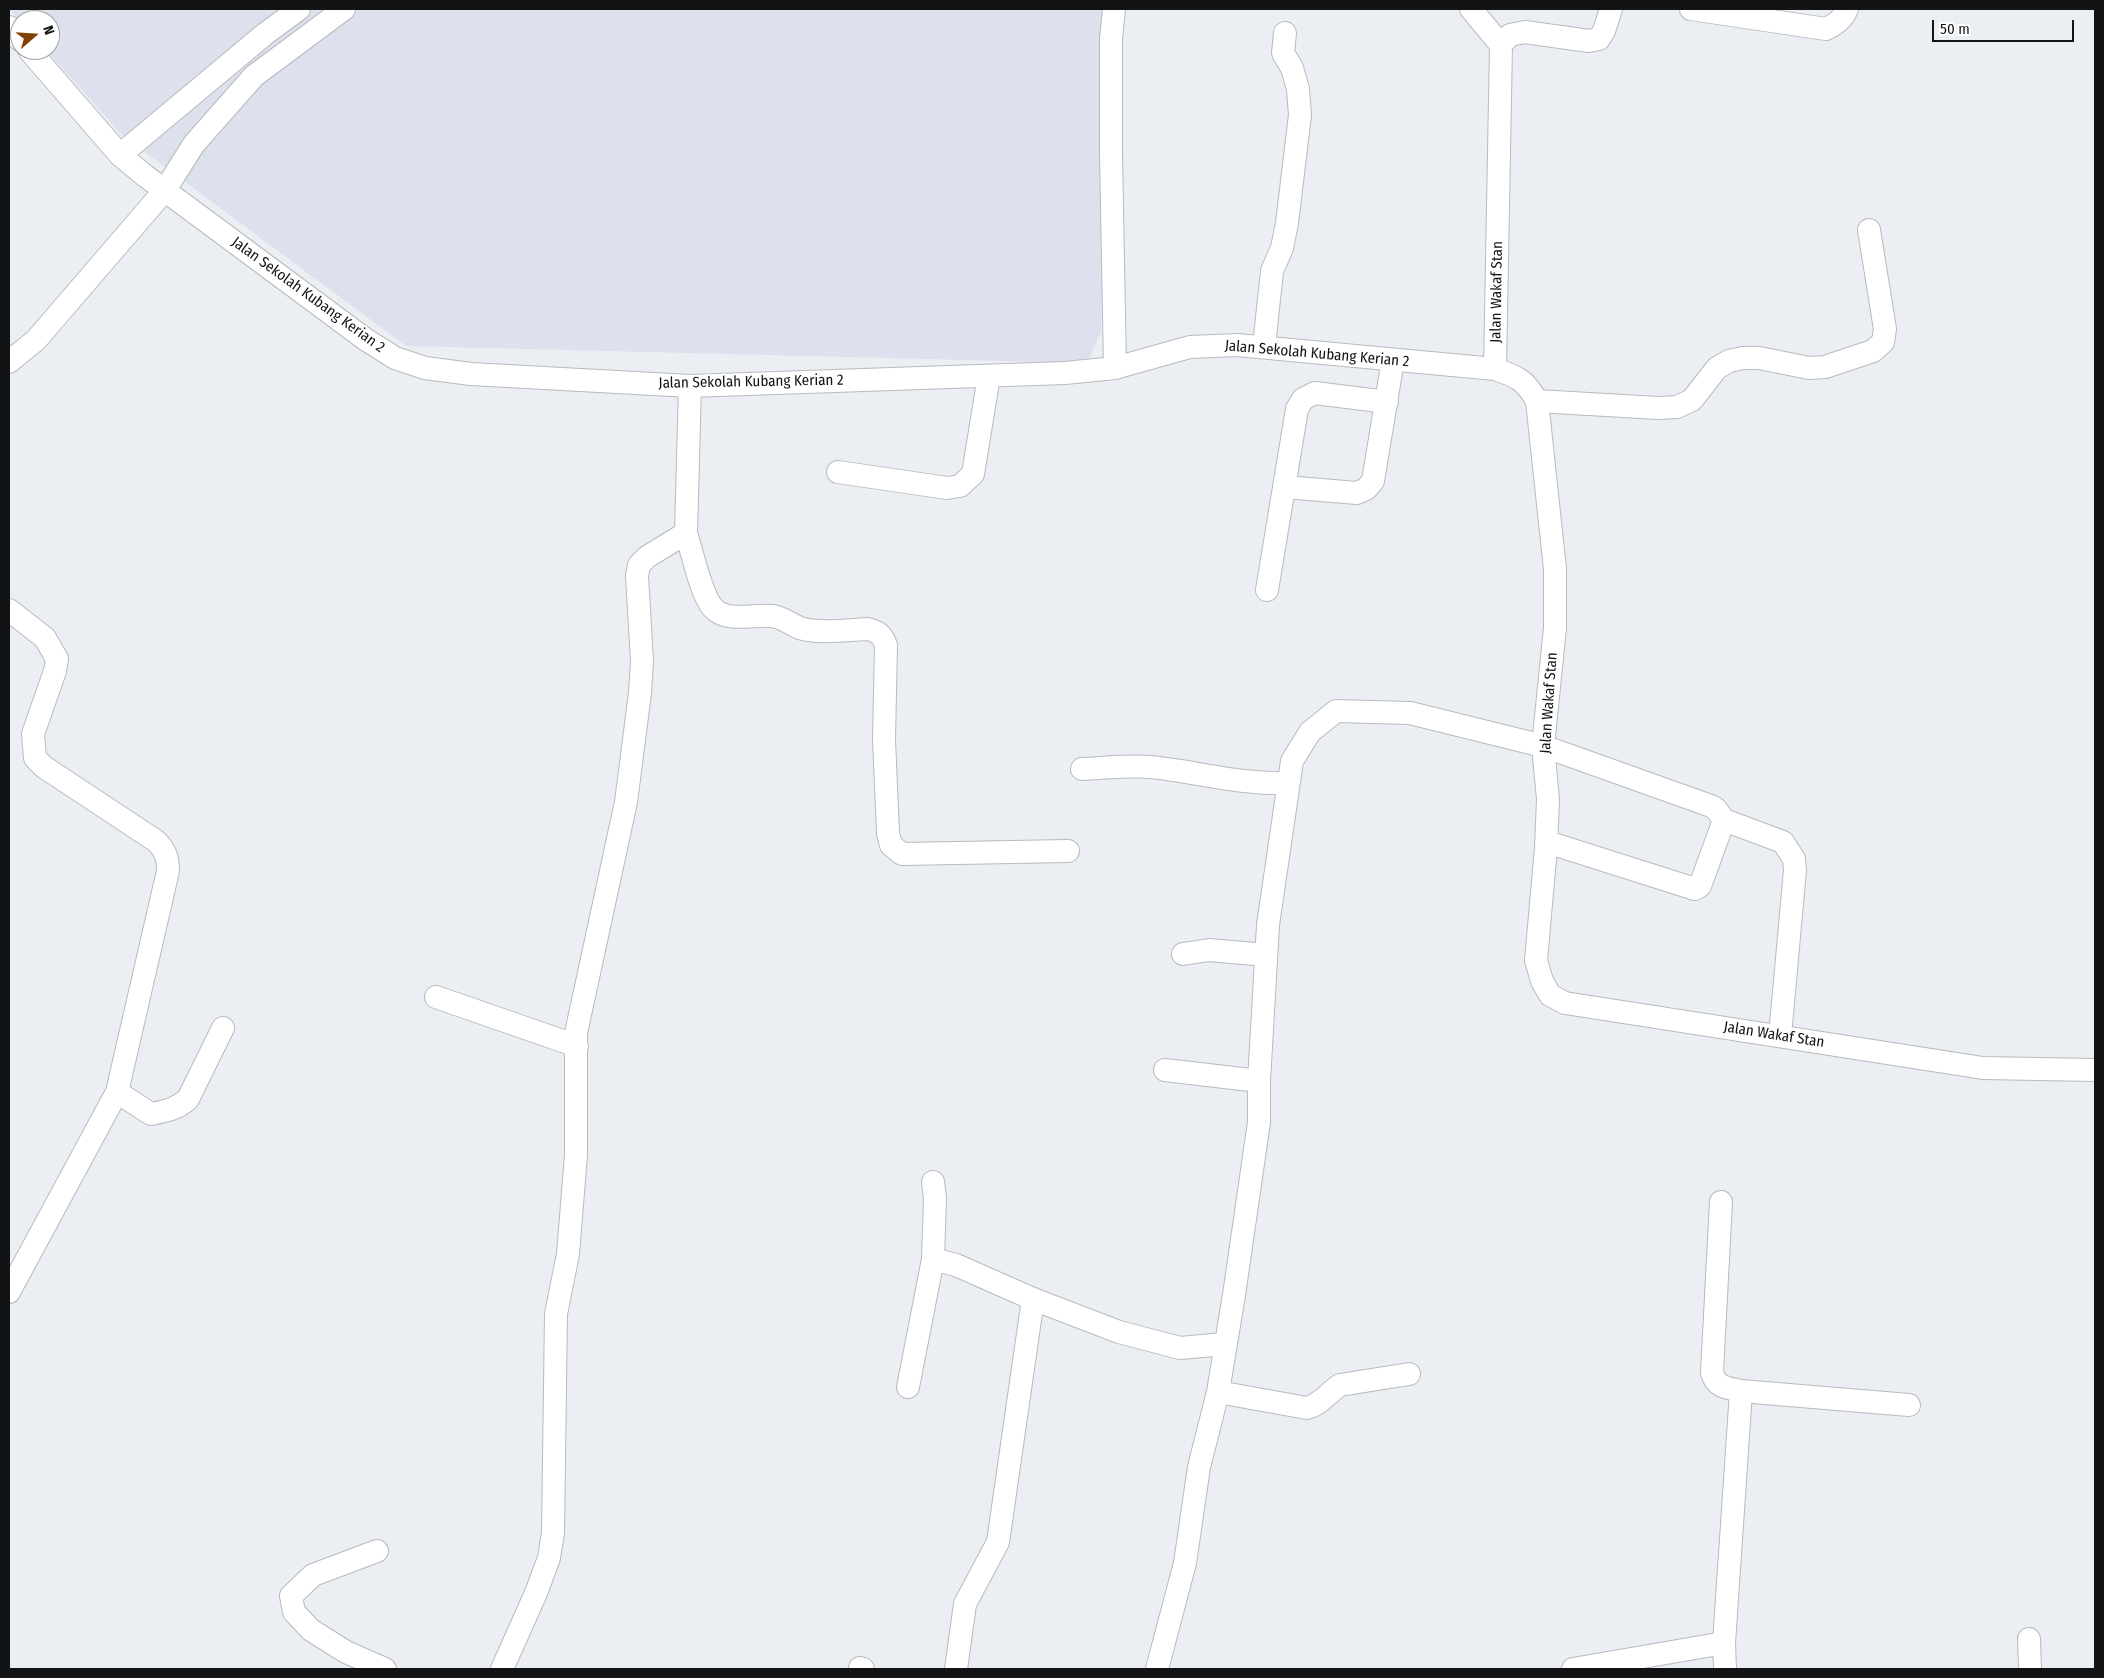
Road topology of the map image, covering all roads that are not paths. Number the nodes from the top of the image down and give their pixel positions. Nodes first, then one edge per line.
1 (299, 9) edge
2 (344, 9) edge
3 (1114, 9) edge
4 (1471, 9) edge
5 (1611, 9) edge
6 (1691, 9) edge
7 (1847, 9) edge
8 (1285, 33) dead end
9 (1501, 45) junction
10 (38, 60) edge
11 (120, 155) junction
12 (165, 190) junction
13 (1868, 230) dead end
14 (1264, 346) junction
15 (1393, 360) junction
16 (9, 362) edge
17 (1115, 368) junction
18 (1495, 369) junction
19 (989, 376) junction
20 (690, 386) junction
21 (1537, 401) junction
22 (1387, 402) junction
23 (838, 472) dead end
24 (1285, 487) junction
25 (686, 533) junction
26 (1267, 590) dead end
27 (9, 610) edge
28 (1543, 746) junction
29 (1082, 769) dead end
30 (1289, 783) junction
31 (1724, 820) junction
32 (1547, 842) junction
33 (1068, 850) dead end
34 (1183, 954) dead end
35 (1266, 955) junction
36 (436, 997) dead end
37 (223, 1028) dead end
38 (1780, 1036) junction
39 (576, 1046) junction
40 (1164, 1070) dead end
41 (2095, 1070) edge
42 (1259, 1081) junction
43 (117, 1092) junction
44 (933, 1182) dead end
45 (1721, 1202) dead end
46 (933, 1259) junction
47 (9, 1292) edge
48 (1033, 1299) junction
49 (1225, 1344) junction
50 (1409, 1374) dead end
51 (908, 1387) dead end
52 (1741, 1391) junction
53 (1218, 1392) junction
54 (1909, 1405) dead end
55 (377, 1551) dead end
56 (2029, 1639) dead end
57 (1724, 1643) junction
58 (1642, 1663) edge
59 (385, 1669) edge
60 (502, 1669) edge
61 (956, 1669) edge
62 (1157, 1669) edge
63 (1573, 1669) edge
64 (1725, 1669) edge
65 (2030, 1669) edge

1 - 11 street
2 - 12 street
3 - 17 street
4 - 9 street
5 - 9 street
6 - 7 street
8 - 14 street
9 - 18 street, Jalan Wakaf Stan
10 - 11 street, Jalan Sekolah Kubang Kerian 2
11 - 12 street, Jalan Sekolah Kubang Kerian 2
12 - 16 street
12 - 20 street, Jalan Sekolah Kubang Kerian 2
13 - 21 street
14 - 15 street, Jalan Sekolah Kubang Kerian 2
14 - 17 street, Jalan Sekolah Kubang Kerian 2
15 - 18 street, Jalan Sekolah Kubang Kerian 2
15 - 22 street
17 - 19 street, Jalan Sekolah Kubang Kerian 2
18 - 21 street, Jalan Wakaf Stan
19 - 20 street, Jalan Sekolah Kubang Kerian 2
19 - 23 street
20 - 25 street
21 - 28 street, Jalan Wakaf Stan
22 - 24 street
22 - 24 street
24 - 26 street
25 - 33 street
25 - 39 street
27 - 43 street
28 - 30 street
28 - 31 street
28 - 32 street, Jalan Wakaf Stan
29 - 30 street
30 - 35 street
31 - 32 street
31 - 38 street
32 - 38 street, Jalan Wakaf Stan
34 - 35 street
35 - 42 street
36 - 39 street
37 - 43 street
38 - 41 street, Jalan Wakaf Stan
39 - 60 street
40 - 42 street
42 - 49 street
43 - 47 street
44 - 46 street
45 - 52 street
46 - 48 street
46 - 51 street
48 - 49 street
48 - 61 street
49 - 53 street
50 - 53 street
52 - 54 street
52 - 57 street
53 - 62 street
55 - 59 street
56 - 65 street
57 - 58 street
57 - 64 street
58 - 63 street

